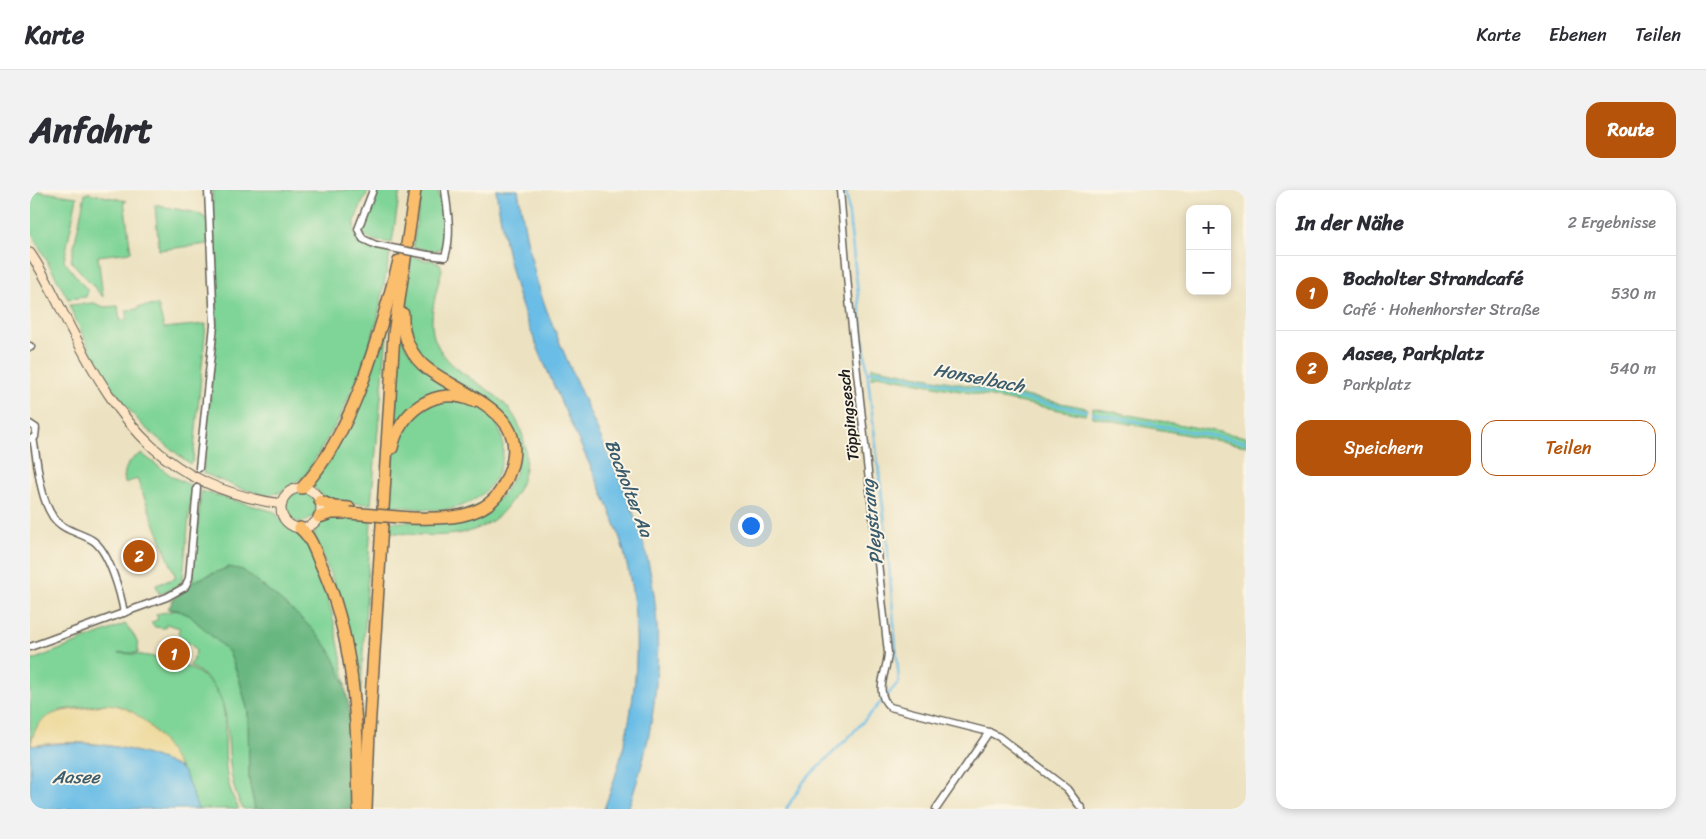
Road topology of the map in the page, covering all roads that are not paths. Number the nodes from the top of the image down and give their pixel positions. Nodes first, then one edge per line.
1 (208, 190) edge
2 (373, 190) edge
3 (408, 190) edge
4 (415, 190) edge
5 (445, 190) edge
6 (840, 190) edge
7 (408, 235) junction
8 (30, 253) edge
9 (399, 259) junction
10 (30, 424) edge
11 (31, 439) edge
12 (198, 468) dead end
13 (197, 488) dead end
14 (302, 488) junction
15 (320, 501) junction
16 (383, 503) junction
17 (282, 504) junction
18 (349, 511) junction
19 (411, 515) junction
20 (319, 517) junction
21 (300, 528) junction
22 (124, 613) junction
23 (30, 647) edge
24 (989, 732) junction
25 (359, 809) edge
26 (366, 809) edge
27 (936, 809) edge
28 (1082, 809) edge

1 - 12 street
2 - 5 street, bridge
3 - 9 highway
4 - 7 highway
6 - 24 street, Töppingsesch
7 - 16 highway
7 - 19 highway
8 - 17 main road
9 - 14 highway
9 - 25 highway
10 - 11 street
11 - 22 street
13 - 22 street
14 - 15 main road
14 - 17 main road
15 - 18 highway
15 - 20 main road
16 - 19 highway
16 - 26 highway
17 - 21 main road
18 - 19 highway, bridge
18 - 20 highway
20 - 21 main road
21 - 25 highway
22 - 23 street
24 - 27 street
24 - 28 street, Töppingsesch

